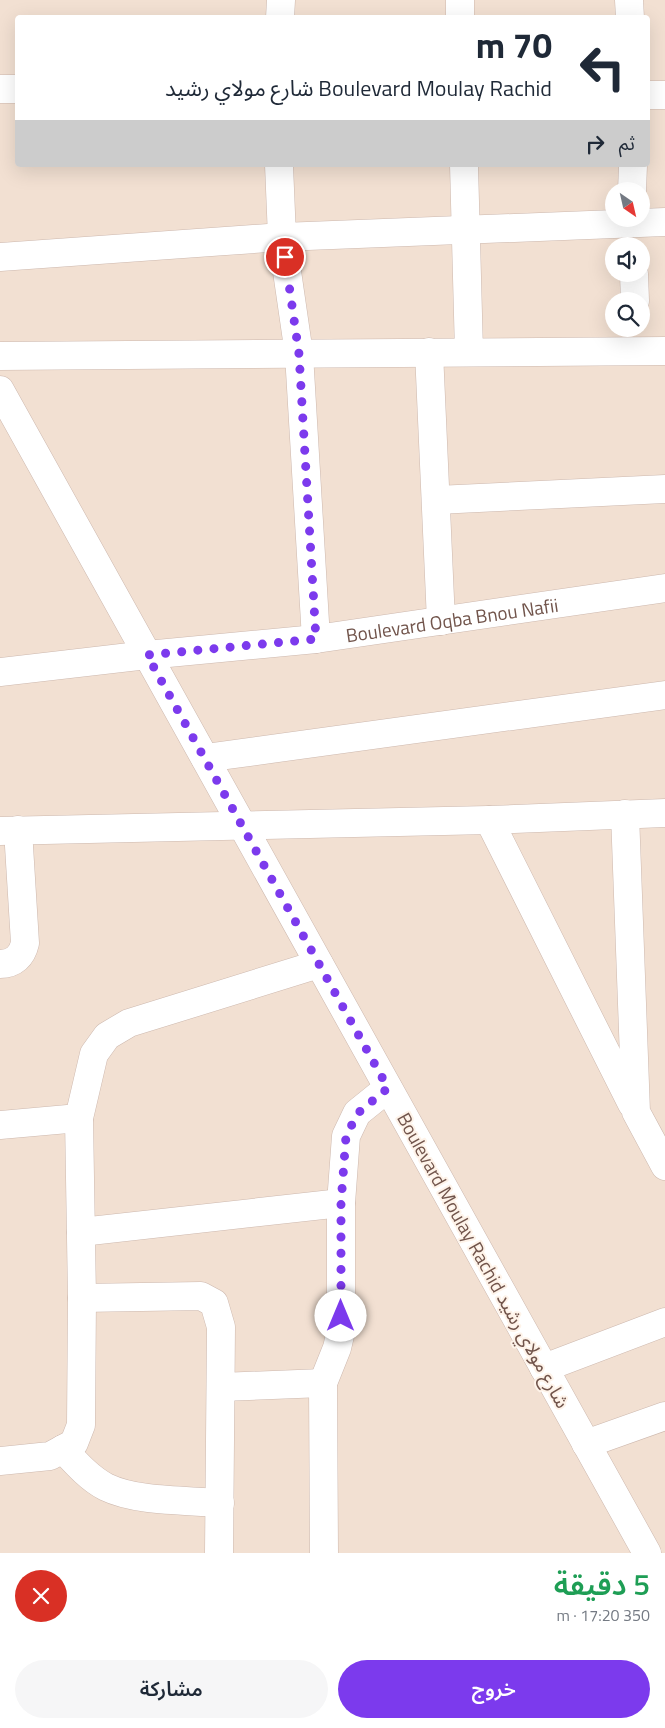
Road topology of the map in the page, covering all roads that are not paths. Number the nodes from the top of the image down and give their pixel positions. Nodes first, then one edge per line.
1 (281, 0) edge
2 (460, 0) edge
3 (629, 0) edge
4 (280, 15) edge
5 (460, 15) edge
6 (630, 15) edge
7 (0, 89) edge
8 (15, 89) edge
9 (650, 95) edge
10 (665, 95) edge
11 (279, 167) edge
12 (464, 167) edge
13 (633, 167) edge
14 (632, 182) edge
15 (665, 222) edge
16 (632, 230) edge
17 (466, 232) junction
18 (282, 237) junction
19 (0, 257) edge
20 (636, 340) edge
21 (665, 351) edge
22 (429, 352) junction
23 (469, 352) junction
24 (299, 354) junction
25 (0, 356) edge
26 (0, 390) edge
27 (665, 489) edge
28 (437, 500) junction
29 (665, 588) edge
30 (440, 621) junction
31 (316, 639) junction
32 (147, 655) junction
33 (0, 672) edge
34 (665, 695) edge
35 (205, 758) junction
36 (665, 813) edge
37 (625, 814) junction
38 (490, 820) junction
39 (243, 826) junction
40 (9, 830) edge
41 (0, 964) edge
42 (319, 964) junction
43 (388, 1088) junction
44 (636, 1112) junction
45 (79, 1118) junction
46 (0, 1125) edge
47 (665, 1166) edge
48 (341, 1203) junction
49 (81, 1232) junction
50 (82, 1298) junction
51 (665, 1322) edge
52 (544, 1368) junction
53 (323, 1383) junction
54 (221, 1388) junction
55 (665, 1416) edge
56 (586, 1444) junction
57 (63, 1449) junction
58 (0, 1462) edge
59 (220, 1503) junction
60 (219, 1553) edge
61 (324, 1553) edge
62 (647, 1553) edge

1 - 4 street
2 - 5 street
3 - 6 street
7 - 8 street
9 - 10 street
11 - 18 street
12 - 17 street
13 - 14 street
15 - 16 street
16 - 17 street
17 - 18 street
17 - 23 street
18 - 19 street
18 - 24 street
20 - 21 street
20 - 23 street
22 - 23 street
22 - 24 street
22 - 28 street
24 - 25 street
24 - 31 street
26 - 32 street, Boulevard Moulay Rachid شارع مولاي رشيد
27 - 28 street
28 - 30 street
29 - 30 street, Boulevard Oqba Bnou Nafii
30 - 31 street, Boulevard Oqba Bnou Nafii
31 - 32 street, Boulevard Oqba Bnou Nafii
32 - 33 street, Boulevard Oqba Bnou Nafii
32 - 35 street, Boulevard Moulay Rachid شارع مولاي رشيد
34 - 35 street
35 - 39 street, Boulevard Moulay Rachid شارع مولاي رشيد
36 - 37 street
37 - 38 street
37 - 44 street
38 - 39 street
38 - 44 street
39 - 40 street
39 - 42 street, Boulevard Moulay Rachid شارع مولاي رشيد
40 - 41 street
42 - 43 street, Boulevard Moulay Rachid شارع مولاي رشيد
42 - 45 street
43 - 48 street
43 - 52 street, Boulevard Moulay Rachid شارع مولاي رشيد
44 - 47 street
45 - 46 street
45 - 49 street
48 - 49 street
48 - 53 street
49 - 50 street
50 - 54 street
50 - 57 street
51 - 52 street
52 - 56 street, Boulevard Moulay Rachid شارع مولاي رشيد
53 - 54 street
53 - 61 street
54 - 59 street
55 - 56 street
56 - 62 street, Boulevard Moulay Rachid شارع مولاي رشيد
57 - 58 street
57 - 59 street
59 - 60 street

